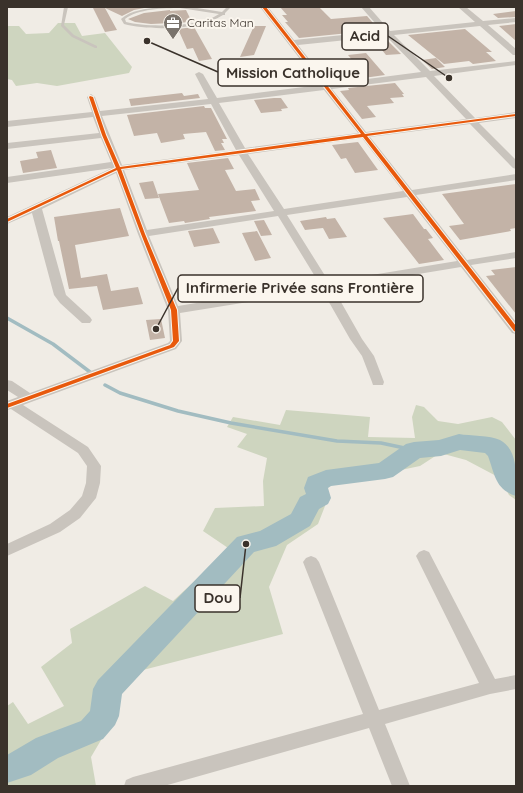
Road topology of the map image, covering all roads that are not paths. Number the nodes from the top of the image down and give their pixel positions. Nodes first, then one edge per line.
1 (66, 7) edge
2 (229, 7) edge
3 (264, 7) edge
4 (365, 7) edge
5 (462, 7) edge
6 (224, 14) junction
7 (516, 20) edge
8 (482, 24) junction
9 (388, 33) junction
10 (292, 43) junction
11 (96, 47) dead end
12 (516, 53) edge
13 (516, 63) edge
14 (199, 74) dead end
15 (428, 74) junction
16 (325, 86) junction
17 (91, 97) dead end
18 (214, 101) junction
19 (98, 115) junction
20 (516, 116) edge
21 (473, 121) junction
22 (7, 124) edge
23 (104, 135) junction
24 (362, 135) junction
25 (7, 146) edge
26 (242, 152) junction
27 (118, 166) junction
28 (516, 166) edge
29 (516, 177) edge
30 (7, 180) edge
31 (409, 194) junction
32 (36, 207) junction
33 (281, 213) junction
34 (7, 220) edge
35 (143, 234) junction
36 (516, 255) edge
37 (463, 263) junction
38 (326, 286) junction
39 (174, 310) junction
40 (86, 320) dead end
41 (516, 330) edge
42 (378, 382) dead end
43 (7, 384) edge
44 (28, 398) junction
45 (10, 405) edge
46 (7, 550) edge
47 (424, 556) dead end
48 (311, 562) dead end
49 (516, 682) edge
50 (490, 687) junction
51 (375, 720) junction
52 (175, 781) edge
53 (133, 786) edge
54 (401, 786) edge

1 - 11 lane
2 - 6 lane
3 - 10 street
4 - 9 street
5 - 8 street
6 - 6 lane
7 - 8 street
8 - 9 street
8 - 12 street
9 - 10 street
9 - 15 street
10 - 16 street
13 - 15 street
14 - 18 street
15 - 16 street
15 - 21 street
16 - 18 street
16 - 24 street
17 - 19 street
18 - 19 street
18 - 26 street
19 - 22 street
19 - 23 street
20 - 21 street
21 - 24 street
21 - 28 street
23 - 25 street
23 - 27 street
24 - 26 street
24 - 31 street
26 - 27 street
26 - 33 street
27 - 30 street
27 - 32 street
27 - 35 street
29 - 31 street
31 - 33 street
31 - 37 street
32 - 34 street
32 - 40 street
33 - 35 street
33 - 38 street
35 - 39 street
36 - 37 street
37 - 38 street
37 - 41 street
38 - 39 street
38 - 42 street
39 - 44 street
43 - 44 street
44 - 45 street
45 - 46 street
47 - 50 street
48 - 51 street
49 - 50 street
50 - 51 street
51 - 52 street
51 - 54 street
52 - 53 street

